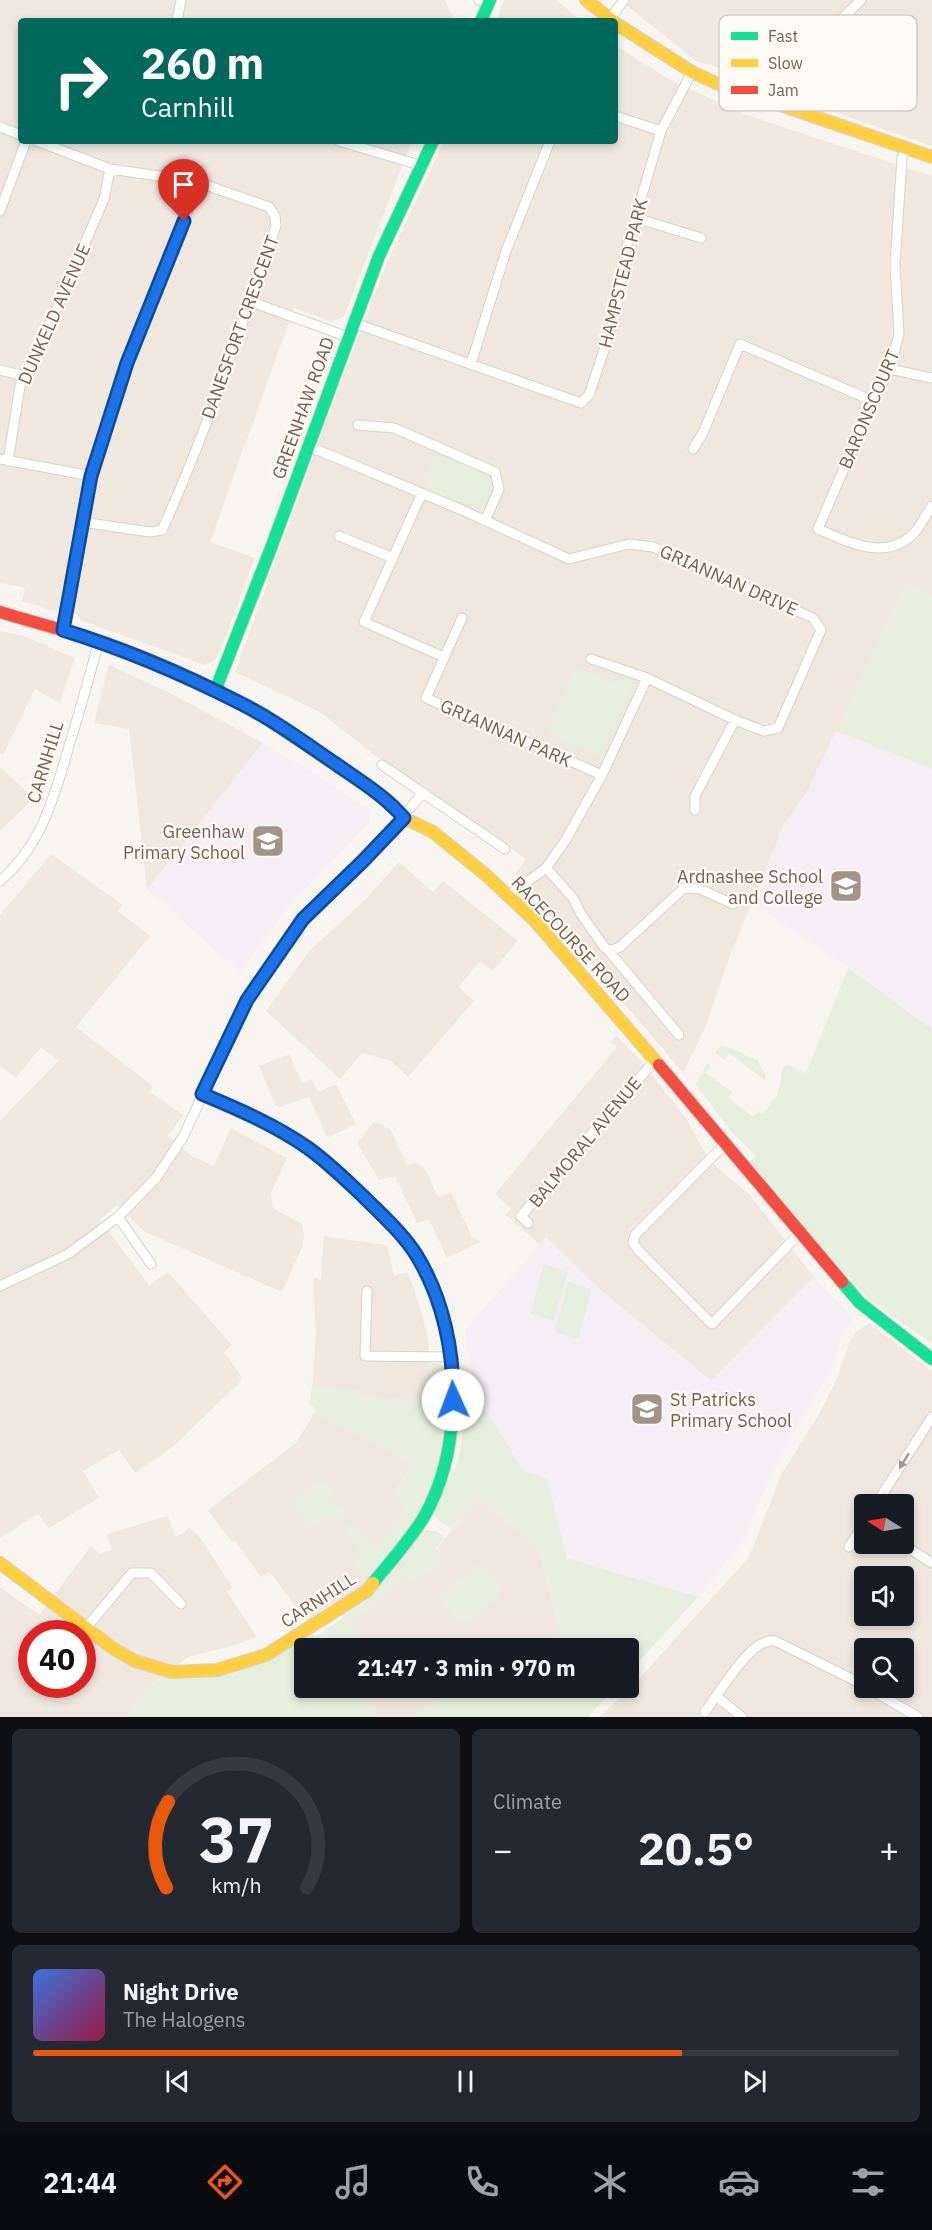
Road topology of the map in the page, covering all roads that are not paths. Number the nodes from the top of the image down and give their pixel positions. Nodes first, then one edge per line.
1 (181, 0) edge
2 (586, 0) edge
3 (624, 0) edge
4 (861, 0) edge
5 (486, 1) edge
6 (846, 15) edge
7 (178, 18) edge
8 (482, 18) edge
9 (609, 18) edge
10 (615, 18) edge
11 (618, 24) edge
12 (692, 72) junction
13 (719, 84) edge
14 (792, 111) edge
15 (618, 117) edge
16 (0, 127) edge
17 (661, 131) junction
18 (18, 134) edge
19 (25, 144) edge
20 (45, 144) edge
21 (349, 144) edge
22 (432, 144) edge
23 (549, 144) edge
24 (906, 148) junction
25 (932, 157) edge
26 (423, 166) junction
27 (110, 169) junction
28 (194, 181) junction
29 (0, 212) edge
30 (636, 218) junction
31 (701, 238) dead end
32 (249, 301) junction
33 (354, 323) junction
34 (348, 337) junction
35 (471, 364) junction
36 (890, 369) junction
37 (0, 370) edge
38 (25, 376) junction
39 (932, 378) edge
40 (873, 401) junction
41 (358, 425) dead end
42 (308, 446) junction
43 (693, 449) dead end
44 (4, 460) edge
45 (91, 476) junction
46 (422, 493) junction
47 (932, 506) edge
48 (485, 521) junction
49 (82, 522) junction
50 (339, 536) dead end
51 (393, 558) junction
52 (0, 612) edge
53 (462, 618) dead end
54 (63, 630) junction
55 (99, 641) junction
56 (444, 657) junction
57 (591, 659) dead end
58 (647, 678) junction
59 (215, 692) junction
60 (735, 720) junction
61 (382, 765) dead end
62 (602, 775) junction
63 (423, 793) junction
64 (695, 810) dead end
65 (404, 818) junction
66 (505, 849) dead end
67 (546, 868) junction
68 (0, 881) edge
69 (508, 896) junction
70 (733, 904) dead end
71 (608, 950) junction
72 (679, 1035) dead end
73 (655, 1060) junction
74 (202, 1094) junction
75 (726, 1143) junction
76 (118, 1217) junction
77 (528, 1223) dead end
78 (800, 1233) junction
79 (151, 1264) dead end
80 (0, 1286) edge
81 (367, 1291) dead end
82 (451, 1357) junction
83 (932, 1359) edge
84 (932, 1417) edge
85 (882, 1494) edge
86 (854, 1539) edge
87 (849, 1547) dead end
88 (914, 1552) edge
89 (0, 1563) edge
90 (932, 1563) edge
91 (181, 1604) dead end
92 (75, 1620) edge
93 (93, 1620) edge
94 (96, 1635) edge
95 (854, 1680) edge
96 (716, 1696) junction
97 (885, 1698) edge
98 (705, 1712) dead end
99 (742, 1717) edge
100 (918, 1717) edge

1 - 7 street
2 - 9 main road
3 - 10 street
4 - 6 street
5 - 8 main road
11 - 12 main road
12 - 13 main road
12 - 17 street, HAMPSTEAD PARK
14 - 24 main road
15 - 17 street
16 - 18 street
17 - 30 street, HAMPSTEAD PARK
19 - 29 street
20 - 27 street, DANESFORT CRESCENT
21 - 26 street
22 - 26 main road, GREENHAW ROAD
23 - 35 street
24 - 25 main road
24 - 36 street, BARONSCOURT
26 - 33 main road, GREENHAW ROAD
27 - 28 street, DANESFORT CRESCENT
27 - 38 street, DUNKELD AVENUE
28 - 32 street, DANESFORT CRESCENT
28 - 45 street
30 - 31 street
30 - 35 street, HAMPSTEAD PARK
32 - 34 street
32 - 49 street, DANESFORT CRESCENT
33 - 34 main road, GREENHAW ROAD
33 - 35 street, HAMPSTEAD PARK
34 - 42 main road, GREENHAW ROAD
36 - 39 street
36 - 40 street, BARONSCOURT
37 - 38 street
38 - 44 street, DUNKELD AVENUE
40 - 43 street
40 - 47 street, BARONSCOURT
41 - 48 street
42 - 46 street, GRIANNAN DRIVE
42 - 59 main road, GREENHAW ROAD
44 - 45 street
45 - 49 street
46 - 48 street, GRIANNAN DRIVE
46 - 51 street
48 - 60 street, GRIANNAN DRIVE
49 - 54 street
50 - 51 street
51 - 56 street
52 - 54 main road, RACECOURSE ROAD
53 - 56 street, GRIANNAN PARK
54 - 55 main road, RACECOURSE ROAD
55 - 59 main road, RACECOURSE ROAD
55 - 68 street, CARNHILL
56 - 62 street, GRIANNAN PARK
57 - 58 street, GRIANNAN DRIVE
58 - 60 street, GRIANNAN DRIVE
58 - 62 street
59 - 65 main road, RACECOURSE ROAD
60 - 64 street
61 - 63 street
62 - 67 street
63 - 65 street
63 - 66 street
65 - 69 main road, RACECOURSE ROAD
65 - 74 street
67 - 69 street
67 - 71 street
69 - 73 main road, RACECOURSE ROAD
70 - 71 street
71 - 72 street
73 - 75 main road, RACECOURSE ROAD
73 - 77 street, BALMORAL AVENUE
74 - 76 street
74 - 82 main road, CARNHILL
75 - 78 main road, RACECOURSE ROAD
75 - 78 street
76 - 79 street
76 - 80 street
78 - 83 main road, RACECOURSE ROAD
81 - 82 street
82 - 94 main road, CARNHILL
84 -> 85 street
86 - 87 street
88 - 90 street
89 - 92 main road, CARNHILL
91 - 93 street
95 - 96 street
96 - 98 street
96 - 99 street
97 - 100 street

